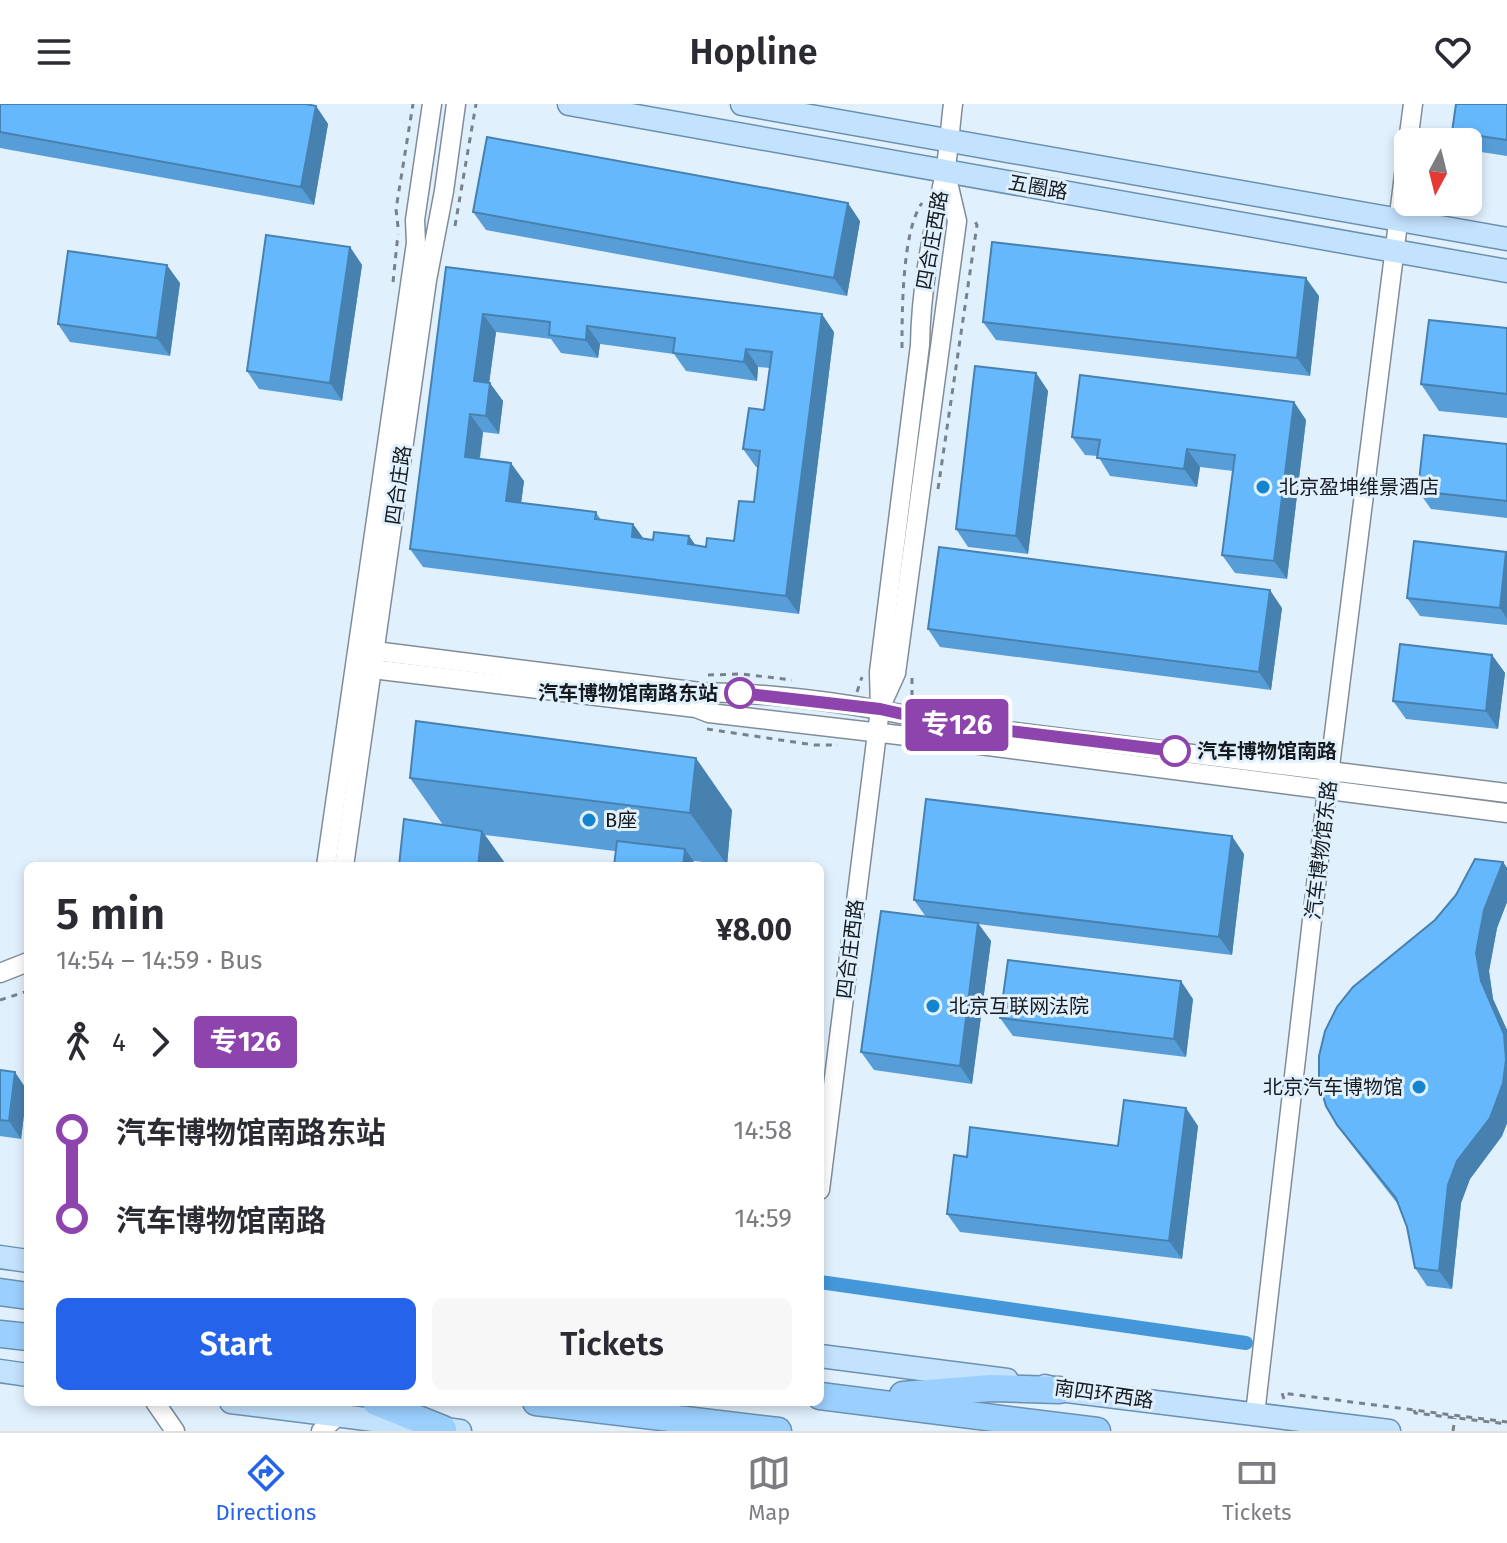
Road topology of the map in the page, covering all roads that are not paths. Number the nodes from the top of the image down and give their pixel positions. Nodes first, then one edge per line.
1 (432, 104) edge
2 (456, 104) edge
3 (569, 104) edge
4 (742, 104) edge
5 (953, 104) edge
6 (1413, 104) edge
7 (1410, 128) edge
8 (949, 139) junction
9 (945, 171) junction
10 (1399, 216) edge
11 (1398, 220) junction
12 (1507, 239) edge
13 (1394, 250) junction
14 (1507, 271) edge
15 (366, 659) junction
16 (880, 709) junction
17 (877, 733) junction
18 (1330, 770) junction
19 (1327, 790) junction
20 (1507, 793) edge
21 (1507, 813) edge
22 (327, 862) edge
23 (344, 862) edge
24 (24, 964) edge
25 (24, 972) edge
26 (0, 973) edge
27 (0, 981) edge
28 (824, 1158) edge
29 (0, 1257) edge
30 (24, 1260) edge
31 (0, 1292) edge
32 (24, 1295) edge
33 (0, 1334) edge
34 (24, 1337) edge
35 (824, 1356) edge
36 (0, 1371) edge
37 (24, 1374) edge
38 (1059, 1390) junction
39 (824, 1396) edge
40 (848, 1399) junction
41 (158, 1406) edge
42 (264, 1406) edge
43 (387, 1406) edge
44 (569, 1406) edge
45 (1255, 1414) junction
46 (339, 1415) junction
47 (452, 1430) edge
48 (175, 1431) edge
49 (321, 1431) edge
50 (778, 1431) edge
51 (1097, 1431) edge
52 (1389, 1431) edge

1 - 15 street, 四合庄路
2 - 15 street, 四合庄路
3 - 9 main road, 五圈路
4 - 8 main road, 五圈路
5 - 8 street, 四合庄西路
6 - 7 street, 汽车博物馆东路
8 - 9 street, 四合庄西路
8 - 11 main road, 五圈路
9 - 13 main road, 五圈路
9 - 16 street, 四合庄西路
10 - 11 street, 汽车博物馆东路
11 - 12 main road, 五圈路
11 - 13 street, 汽车博物馆东路
13 - 14 main road, 五圈路
13 - 18 street, 汽车博物馆东路
15 - 16 street
15 - 17 street
15 - 22 street, 四合庄路
15 - 23 street, 四合庄路
16 - 17 street, 四合庄西路
16 - 18 street
17 - 19 street
17 - 28 street, 四合庄西路
18 - 19 street, 汽车博物馆东路
18 - 20 street
19 - 21 street
19 - 45 street, 汽车博物馆东路
24 - 26 street
25 - 27 street
29 - 30 main road
31 - 32 highway
33 - 34 highway
35 - 38 main road, 南四环西路
36 - 37 main road
38 - 40 highway
38 - 45 main road, 南四环西路
39 - 40 highway, 南四环西路
40 - 51 highway, 南四环西路
41 - 48 street
42 - 46 main road
43 - 47 highway
44 - 50 highway
45 - 52 main road, 南四环西路
46 - 47 main road
46 - 49 street

